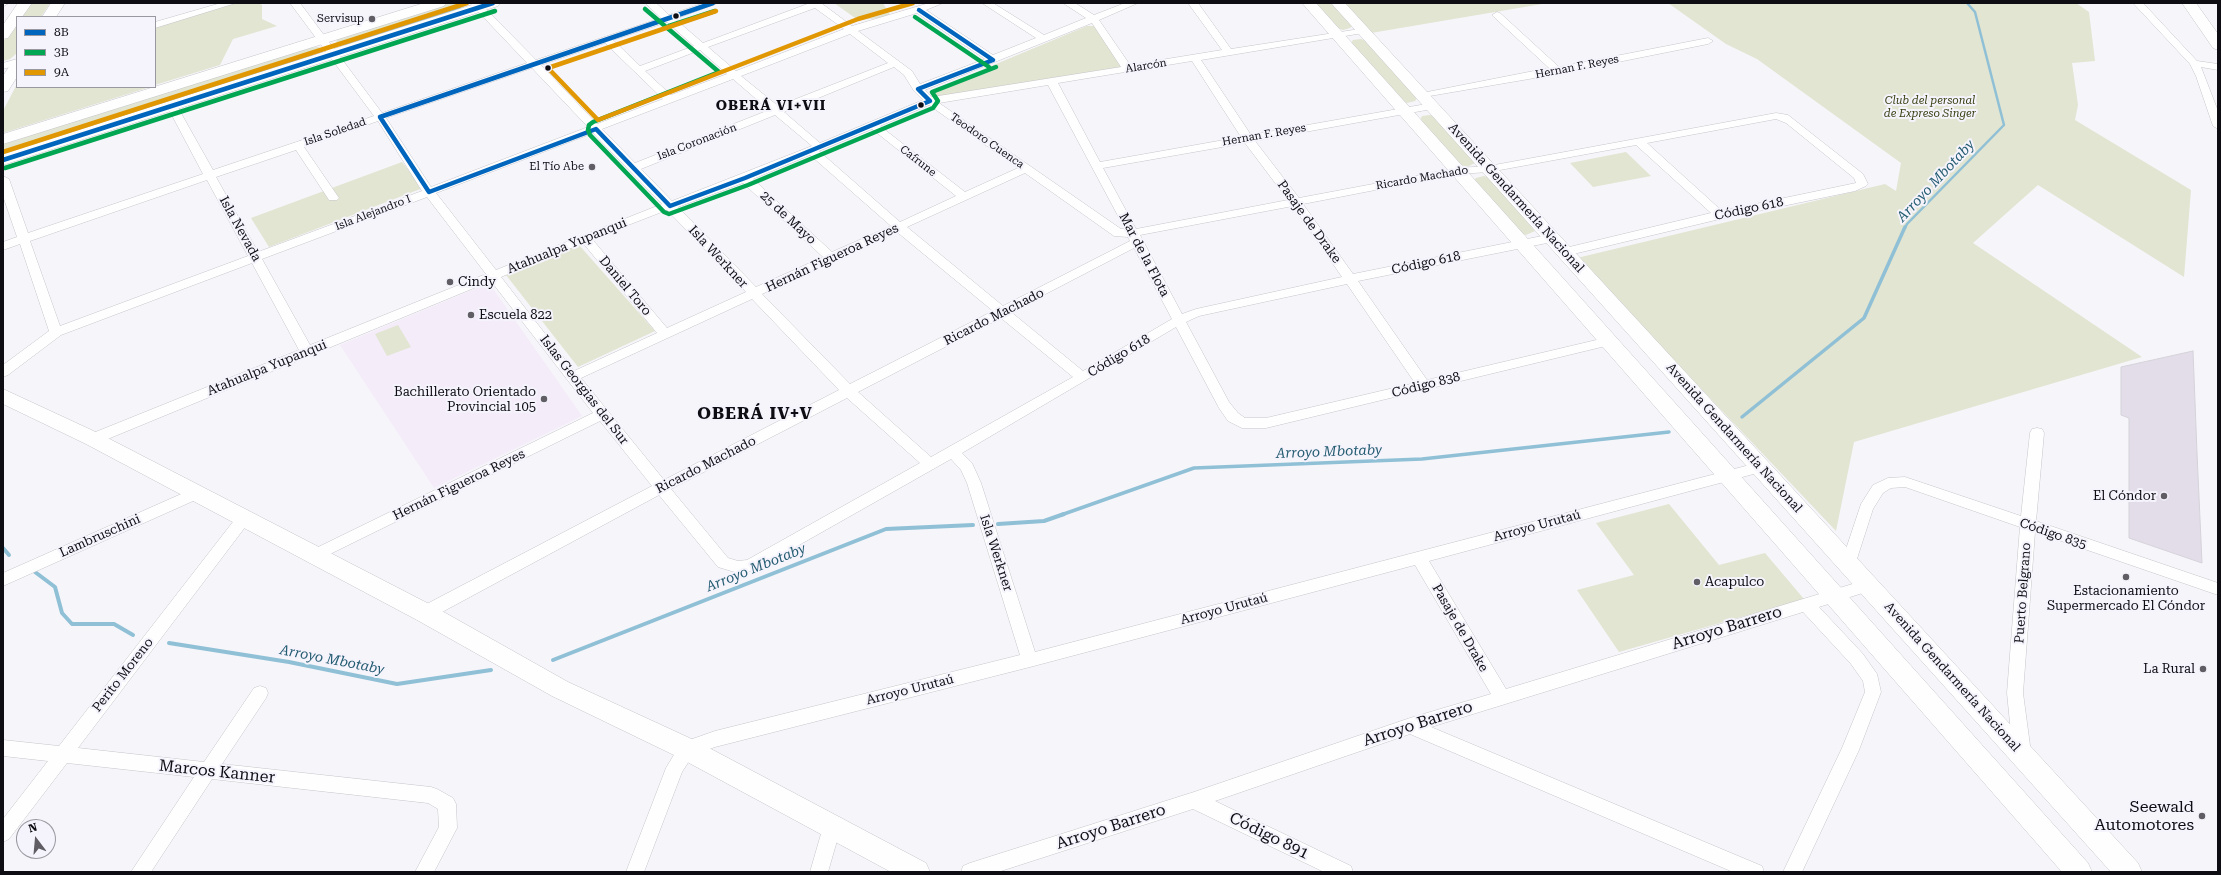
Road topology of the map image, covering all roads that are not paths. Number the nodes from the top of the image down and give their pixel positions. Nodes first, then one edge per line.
1 (25, 3) edge
2 (58, 3) edge
3 (231, 3) edge
4 (295, 3) edge
5 (439, 3) edge
6 (650, 3) edge
7 (713, 3) edge
8 (816, 3) edge
9 (938, 3) edge
10 (987, 3) edge
11 (1068, 3) edge
12 (1133, 3) edge
13 (1193, 3) edge
14 (1309, 3) edge
15 (1338, 3) edge
16 (2138, 3) edge
17 (2189, 3) edge
18 (482, 4) edge
19 (919, 10) junction
20 (1497, 15) dead end
21 (16, 16) edge
22 (16, 16) edge
23 (50, 16) edge
24 (667, 18) junction
25 (1094, 19) junction
26 (156, 25) edge
27 (852, 30) junction
28 (1363, 30) junction
29 (1337, 34) junction
30 (3, 35) edge
31 (322, 39) junction
32 (606, 39) junction
33 (1044, 39) junction
34 (1708, 41) dead end
35 (2218, 45) edge
36 (700, 46) junction
37 (1229, 53) junction
38 (332, 54) junction
39 (1195, 58) junction
40 (993, 60) junction
41 (16, 62) edge
42 (896, 63) junction
43 (2194, 63) junction
44 (534, 64) junction
45 (3, 66) edge
46 (16, 67) edge
47 (2218, 67) edge
48 (638, 70) junction
49 (1128, 70) junction
50 (1558, 71) junction
51 (734, 75) junction
52 (1052, 82) junction
53 (3, 88) edge
54 (918, 89) junction
55 (670, 100) junction
56 (930, 101) junction
57 (1427, 101) junction
58 (172, 106) junction
59 (1404, 111) junction
60 (776, 112) junction
61 (380, 117) junction
62 (872, 125) junction
63 (2218, 126) edge
64 (596, 129) junction
65 (1247, 138) junction
66 (3, 139) edge
67 (1638, 141) junction
68 (298, 145) junction
69 (815, 149) junction
70 (3, 160) edge
71 (1097, 166) junction
72 (633, 168) junction
73 (1026, 168) junction
74 (1489, 169) junction
75 (1458, 170) junction
76 (210, 175) junction
77 (745, 178) junction
78 (3, 179) edge
79 (1862, 184) joint
80 (429, 192) junction
81 (964, 197) junction
82 (333, 198) dead end
83 (1295, 202) junction
84 (670, 206) junction
85 (1720, 215) junction
86 (899, 226) junction
87 (24, 238) junction
88 (585, 238) junction
89 (1135, 238) junction
90 (1522, 243) junction
91 (1559, 245) junction
92 (3, 246) edge
93 (255, 258) junction
94 (831, 258) junction
95 (495, 275) junction
96 (1350, 279) junction
97 (753, 294) junction
98 (1002, 312) junction
99 (1178, 320) junction
100 (56, 332) junction
101 (665, 334) junction
102 (1609, 341) junction
103 (307, 352) junction
104 (3, 372) edge
105 (572, 377) junction
106 (1082, 378) junction
107 (1424, 385) junction
108 (849, 392) junction
109 (3, 396) edge
110 (603, 414) junction
111 (1242, 423) joint
112 (2037, 433) dead end
113 (93, 438) junction
114 (952, 451) junction
115 (930, 464) junction
116 (1761, 467) junction
117 (1727, 475) junction
118 (662, 487) junction
119 (196, 493) junction
120 (244, 518) junction
121 (2028, 525) junction
122 (315, 555) junction
123 (1419, 558) junction
124 (723, 563) joint
125 (1849, 564) junction
126 (3, 580) edge
127 (1869, 586) junction
128 (2218, 589) edge
129 (1834, 595) junction
130 (1806, 604) junction
131 (425, 613) junction
132 (1030, 660) junction
133 (260, 693) dead end
134 (1502, 698) junction
135 (1410, 726) junction
136 (3, 748) edge
137 (687, 749) junction
138 (2022, 754) junction
139 (62, 755) junction
140 (207, 771) junction
141 (1194, 800) junction
142 (832, 827) junction
143 (3, 833) edge
144 (140, 872) edge
145 (424, 872) edge
146 (635, 872) edge
147 (819, 872) edge
148 (917, 872) edge
149 (970, 872) edge
150 (1344, 872) edge
151 (1755, 872) edge
152 (1792, 872) edge
153 (2079, 872) edge
154 (2129, 872) edge

1 - 21 street
2 - 23 street
3 - 26 street
4 - 31 street, Islas Georgias del Sur
5 - 31 main road
6 - 24 street
7 - 24 street, Isla Soledad
8 - 27 street, Teodoro Cuenca
8 - 36 street
9 - 19 street, Isla Alejandro I
10 - 33 street
11 - 25 street
12 - 25 street
13 - 37 street
14 - 29 street, Avenida Gendarmería Nacional
15 - 28 street, Avenida Gendarmería Nacional
16 - 43 street
17 - 35 main road
18 - 38 main road
18 - 44 street, Isla Werkner
19 - 27 street, Isla Alejandro I
19 - 40 street
20 - 50 street
22 - 30 street
24 - 32 street, Isla Soledad
24 - 36 street
25 - 33 street
25 - 49 street
27 - 42 street, Teodoro Cuenca
27 - 51 street, Isla Alejandro I
28 - 29 street, Alarcón
28 - 57 street, Avenida Gendarmería Nacional
29 - 37 street, Alarcón
29 - 59 street, Avenida Gendarmería Nacional
31 - 38 street, Islas Georgias del Sur
31 - 66 main road
32 - 44 street, Isla Soledad
32 - 48 street
33 - 40 street
34 - 50 street, Hernan F. Reyes
36 - 48 street
36 - 51 street
37 - 39 street, Alarcón
38 - 58 main road
38 - 61 street, Islas Georgias del Sur
39 - 49 street, Alarcón
39 - 65 street, Pasaje de Drake
40 - 54 street
41 - 45 street
42 - 54 street, Teodoro Cuenca
42 - 60 street, Isla Coronación
43 - 47 street
43 - 63 street
44 - 61 street, Isla Soledad
44 - 64 street, Isla Werkner
46 - 53 street
48 - 55 street
49 - 52 street, Alarcón
50 - 57 street, Hernan F. Reyes
51 - 55 street, Isla Alejandro I
51 - 60 street
52 - 56 street, Alarcón
52 - 71 street, Mar de la Flota
54 - 56 street, Teodoro Cuenca
55 - 64 street, Isla Alejandro I
56 - 62 street, Atahualpa Yupanqui
56 - 73 street, Teodoro Cuenca
57 - 59 street, Hernan F. Reyes
57 - 74 street, Avenida Gendarmería Nacional
58 - 70 main road
58 - 76 street, Isla Nevada
59 - 65 street, Hernan F. Reyes
59 - 75 street, Avenida Gendarmería Nacional
60 - 69 street
60 - 72 street, Isla Coronación
61 - 68 street, Isla Soledad
61 - 80 street, Islas Georgias del Sur
62 - 69 street, Atahualpa Yupanqui
62 - 81 street, Cafrune
64 - 72 street, Isla Werkner
64 - 80 street, Isla Alejandro I
65 - 71 street, Hernan F. Reyes
65 - 83 street, Pasaje de Drake
67 - 74 street, Ricardo Machado
67 - 79 street, Ricardo Machado
67 - 85 street
68 - 76 street, Isla Soledad
68 - 82 street
69 - 77 street, Atahualpa Yupanqui
69 - 86 street
71 - 89 street, Mar de la Flota
72 - 84 street, Isla Werkner
73 - 81 street, Hernán Figueroa Reyes
73 - 89 street, Teodoro Cuenca
74 - 75 street, Ricardo Machado
74 - 91 street, Avenida Gendarmería Nacional
75 - 83 street, Ricardo Machado
75 - 90 street, Avenida Gendarmería Nacional
76 - 87 street, Isla Soledad
76 - 93 street, Isla Nevada
77 - 84 street, Atahualpa Yupanqui
77 - 94 street, 25 de Mayo
78 - 87 street
79 - 85 street, Código 618
80 - 93 street, Isla Alejandro I
80 - 95 street, Islas Georgias del Sur
81 - 86 street, Hernán Figueroa Reyes
83 - 89 street, Ricardo Machado
83 - 96 street, Pasaje de Drake
84 - 88 street, Atahualpa Yupanqui
84 - 97 street, Isla Werkner
85 - 91 street, Código 618
86 - 94 street, Hernán Figueroa Reyes
86 - 98 street
87 - 92 street, Isla Soledad
87 - 100 street
88 - 95 street, Atahualpa Yupanqui
88 - 101 street, Daniel Toro
89 - 98 street, Ricardo Machado
89 - 99 street, Mar de la Flota
90 - 91 street, Código 618
90 - 96 street, Código 618
90 - 102 street, Avenida Gendarmería Nacional
91 - 116 street, Avenida Gendarmería Nacional
93 - 100 street, Isla Alejandro I
93 - 103 street, Isla Nevada
94 - 97 street, Hernán Figueroa Reyes
95 - 103 street, Atahualpa Yupanqui
95 - 105 street, Islas Georgias del Sur
96 - 99 street, Código 618
96 - 107 street, Pasaje de Drake
97 - 101 street, Hernán Figueroa Reyes
97 - 108 street, Isla Werkner
98 - 106 street
98 - 108 street, Ricardo Machado
99 - 106 street, Código 618
99 - 111 street, Mar de la Flota
100 - 104 street, Isla Alejandro I
101 - 105 street, Hernán Figueroa Reyes
102 - 107 street, Código 838
102 - 117 street, Avenida Gendarmería Nacional
103 - 113 street, Atahualpa Yupanqui
105 - 110 street, Islas Georgias del Sur
106 - 114 street, Código 618
107 - 111 street, Código 838
108 - 115 street, Isla Werkner
108 - 118 street, Ricardo Machado
109 - 113 street
110 - 118 street, Islas Georgias del Sur
110 - 122 street, Hernán Figueroa Reyes
112 - 121 street, Puerto Belgrano
113 - 119 street
114 - 115 street, Código 618
114 - 132 street, Isla Werkner
115 - 124 street, Código 618
116 - 117 street, Arroyo Urutaú
116 - 125 street, Avenida Gendarmería Nacional
117 - 123 street, Arroyo Urutaú
117 - 129 street, Avenida Gendarmería Nacional
118 - 124 street, Islas Georgias del Sur
118 - 131 street, Ricardo Machado
119 - 120 street
119 - 126 street, Lambruschini
120 - 122 street
120 - 139 street, Perito Moreno
121 - 125 street, Código 835
121 - 128 street, Código 835
121 - 138 street, Puerto Belgrano
122 - 131 street
123 - 132 street, Arroyo Urutaú
123 - 134 street, Pasaje de Drake
125 - 127 street, Avenida Gendarmería Nacional
127 - 129 street, Arroyo Barrero
127 - 138 street, Avenida Gendarmería Nacional
129 - 130 street, Arroyo Barrero
129 - 153 street, Avenida Gendarmería Nacional
130 - 134 street, Arroyo Barrero
130 - 152 street
131 - 137 street
132 - 137 street, Arroyo Urutaú
133 - 140 street
134 - 135 street, Arroyo Barrero
135 - 141 street, Arroyo Barrero
135 - 151 street
136 - 139 street, Marcos Kanner
137 - 142 street
137 - 146 street
138 - 154 street, Avenida Gendarmería Nacional
139 - 140 street, Marcos Kanner
139 - 143 street, Perito Moreno
140 - 144 street
140 - 145 street, Marcos Kanner
141 - 149 street, Arroyo Barrero
141 - 150 street, Código 891
142 - 147 street
142 - 148 street

